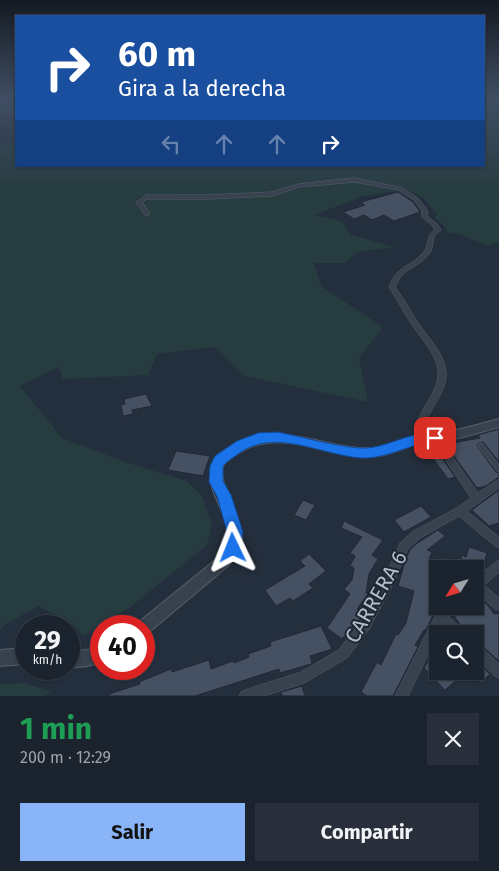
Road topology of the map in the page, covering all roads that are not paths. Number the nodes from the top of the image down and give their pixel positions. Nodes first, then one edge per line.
1 (147, 214) dead end
2 (499, 423) edge
3 (435, 438) junction
4 (419, 439) junction
5 (481, 446) dead end
6 (499, 468) edge
7 (499, 484) edge
8 (477, 499) junction
9 (460, 511) junction
10 (499, 543) edge
11 (499, 566) edge
12 (484, 578) edge
13 (484, 592) edge
14 (499, 605) edge
15 (155, 617) edge
16 (441, 617) joint
17 (449, 625) edge
18 (15, 657) edge
19 (0, 658) edge
20 (484, 658) edge
21 (499, 672) edge
22 (245, 696) edge
23 (401, 696) edge

1 - 4 street
2 - 3 street
3 - 4 street
3 - 8 street
4 - 15 street
5 - 6 lane
7 - 8 street, CARRERA 6
8 - 9 street, CARRERA 6
9 - 10 street
9 - 22 street, CARRERA 6
11 - 12 street
13 - 14 street
16 - 17 street
16 - 23 street
18 - 19 street
20 - 21 street

